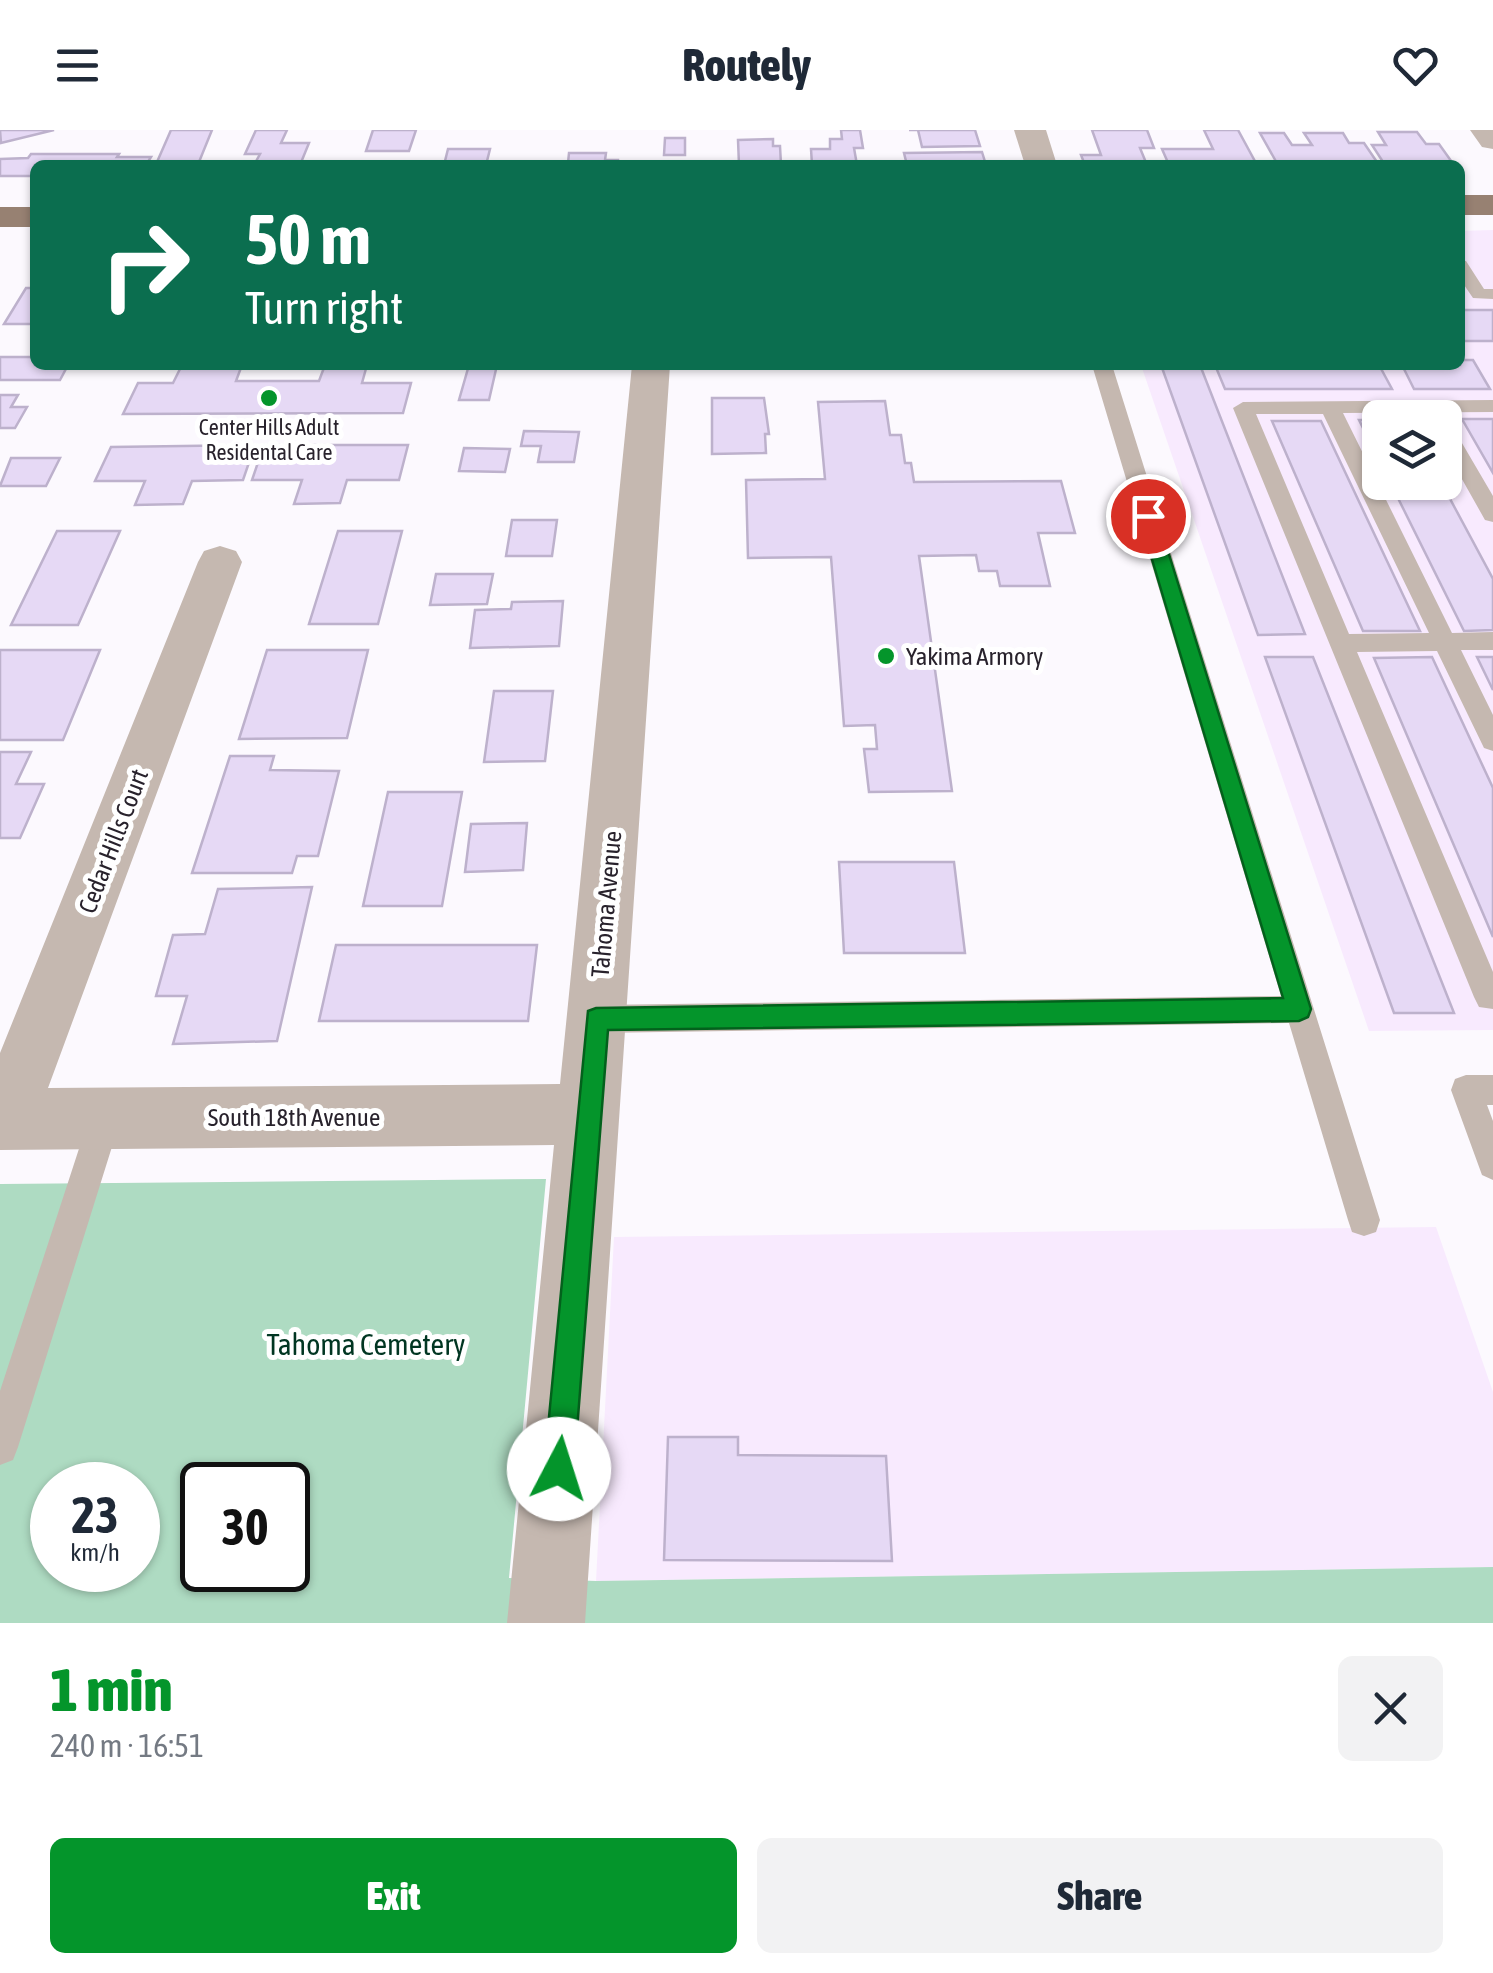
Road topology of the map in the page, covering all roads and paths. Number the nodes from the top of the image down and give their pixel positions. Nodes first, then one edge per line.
1 (1030, 130) edge
2 (1486, 130) edge
3 (1493, 140) edge
4 (1039, 160) edge
5 (1493, 205) edge
6 (1465, 206) edge
7 (1465, 273) edge
8 (1493, 294) edge
9 (650, 370) edge
10 (1104, 370) edge
11 (1493, 406) edge
12 (1330, 407) junction
13 (1362, 409) edge
14 (1462, 409) edge
15 (1462, 461) edge
16 (1493, 516) edge
17 (220, 562) dead end
18 (1493, 641) edge
19 (1445, 642) junction
20 (1342, 643) junction
21 (1493, 741) edge
22 (1493, 996) edge
23 (1299, 1009) junction
24 (596, 1019) junction
25 (1493, 1090) edge
26 (588, 1114) junction
27 (105, 1118) junction
28 (3, 1119) edge
29 (1493, 1164) edge
30 (1364, 1220) dead end
31 (0, 1447) edge
32 (546, 1623) edge

1 - 4 street
2 - 3 street
5 - 6 main road
7 - 8 lane
9 - 24 street, Tahoma Avenue
10 - 23 lane
11 - 14 lane
12 - 13 lane
12 - 19 lane
12 - 20 lane
15 - 16 lane
17 - 28 street, Cedar Hills Court
18 - 19 lane
19 - 20 lane
19 - 21 lane
20 - 22 lane
23 - 24 lane
23 - 30 lane
24 - 26 street, Tahoma Avenue
25 - 29 lane
26 - 27 street, South 18th Avenue
26 - 32 street, Tahoma Avenue
27 - 28 street, South 18th Avenue
27 - 31 lane

